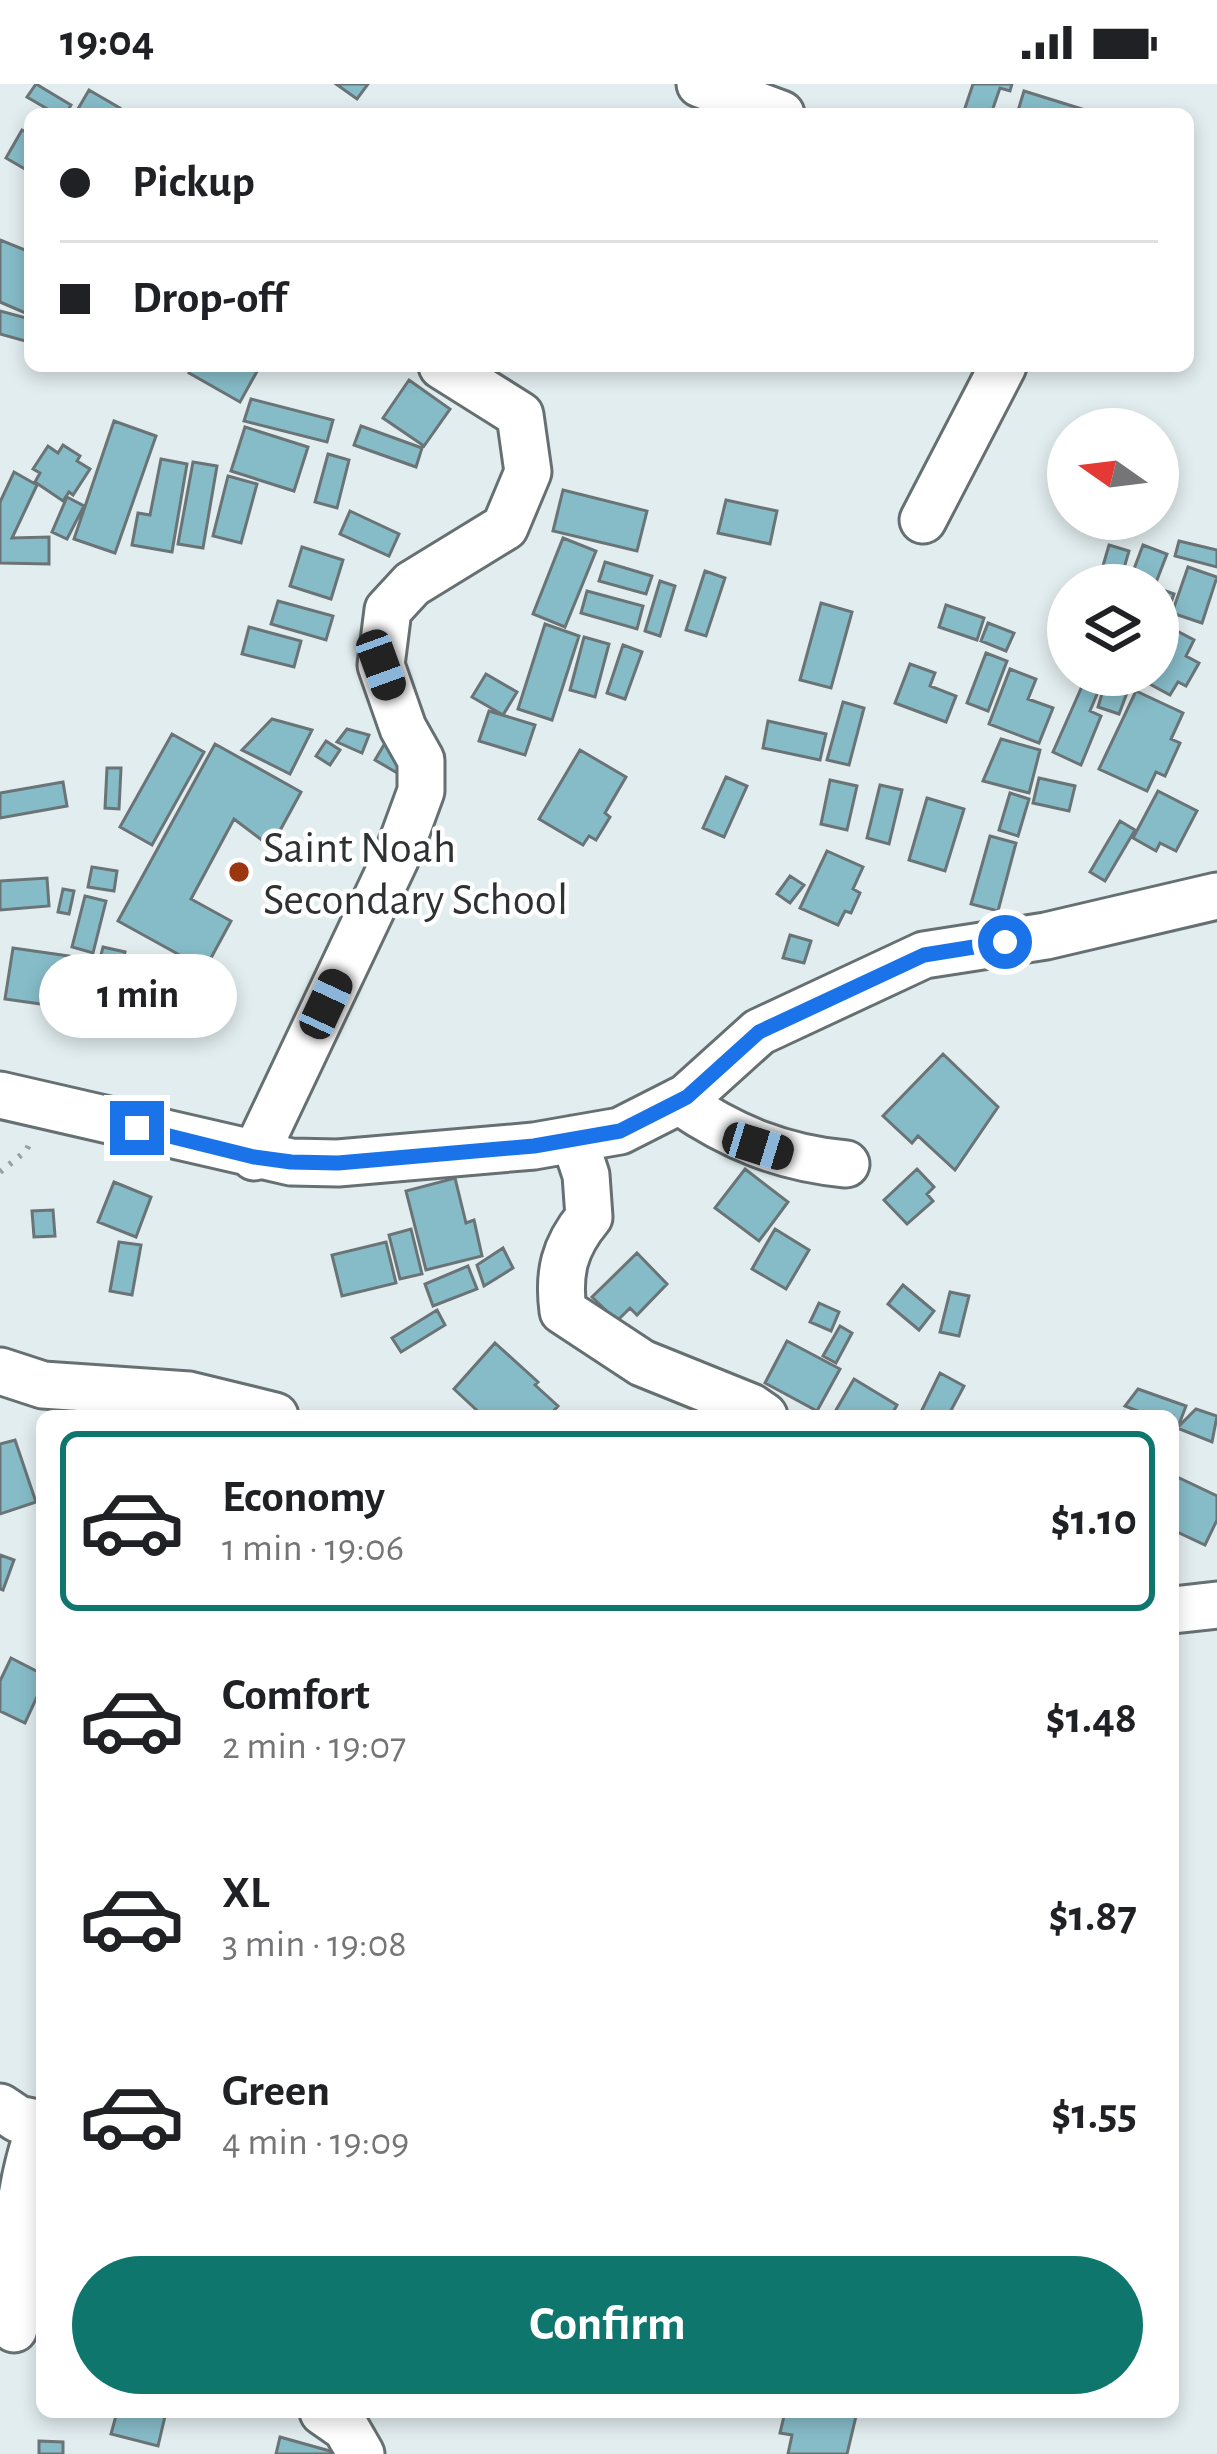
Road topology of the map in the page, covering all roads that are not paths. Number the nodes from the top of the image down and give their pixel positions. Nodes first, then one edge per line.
1 (700, 84) edge
2 (766, 108) edge
3 (452, 372) edge
4 (1000, 372) edge
5 (923, 520) dead end
6 (1217, 896) edge
7 (0, 1095) edge
8 (679, 1101) junction
9 (574, 1138) junction
10 (254, 1157) junction
11 (846, 1164) dead end
12 (0, 1371) edge
13 (250, 1410) edge
14 (756, 1410) edge
15 (1217, 1605) edge
16 (1179, 1609) edge
17 (0, 2107) edge
18 (36, 2124) edge
19 (36, 2138) edge
20 (19, 2330) edge
21 (331, 2418) edge
22 (362, 2454) edge

1 - 2 street
3 - 10 street
4 - 5 street
6 - 8 street
7 - 10 street
8 - 9 street
8 - 11 street
9 - 10 street
9 - 14 street
12 - 13 street
15 - 16 street
17 - 18 street
19 - 20 street
21 - 22 street

